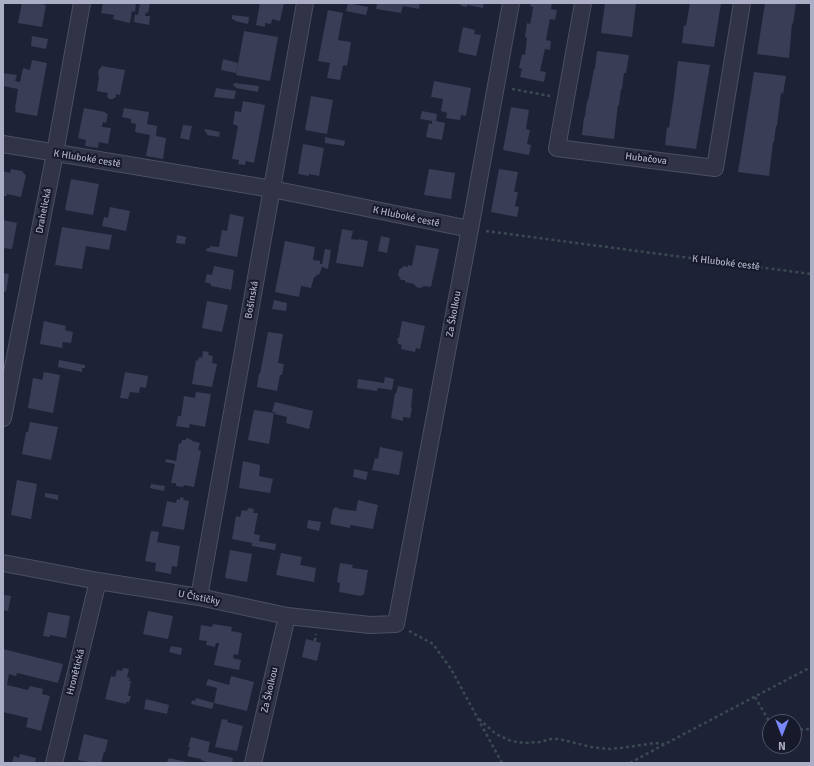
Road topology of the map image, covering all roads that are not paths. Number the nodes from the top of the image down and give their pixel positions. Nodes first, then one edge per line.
1 (82, 3) edge
2 (306, 3) edge
3 (511, 3) edge
4 (583, 3) edge
5 (742, 3) edge
6 (3, 144) edge
7 (55, 153) junction
8 (272, 189) junction
9 (470, 229) junction
10 (3, 418) edge
11 (3, 563) edge
12 (98, 581) junction
13 (199, 597) junction
14 (287, 616) junction
15 (396, 624) joint
16 (54, 763) edge
17 (252, 763) edge

1 - 7 street, Drahelická
2 - 8 street, Bošínská
3 - 9 street, Za Školkou
4 - 5 street, Hubačova
6 - 7 street, K Hluboké cestě
7 - 8 street, K Hluboké cestě
7 - 10 street, Drahelická
8 - 9 street, K Hluboké cestě
8 - 13 street, Bošínská
9 - 15 street, Za Školkou
11 - 12 street, U Čističky
12 - 13 street, U Čističky
12 - 16 street, Hronětická
13 - 14 street, U Čističky
14 - 15 street, U Čističky
14 - 17 street, Za Školkou

